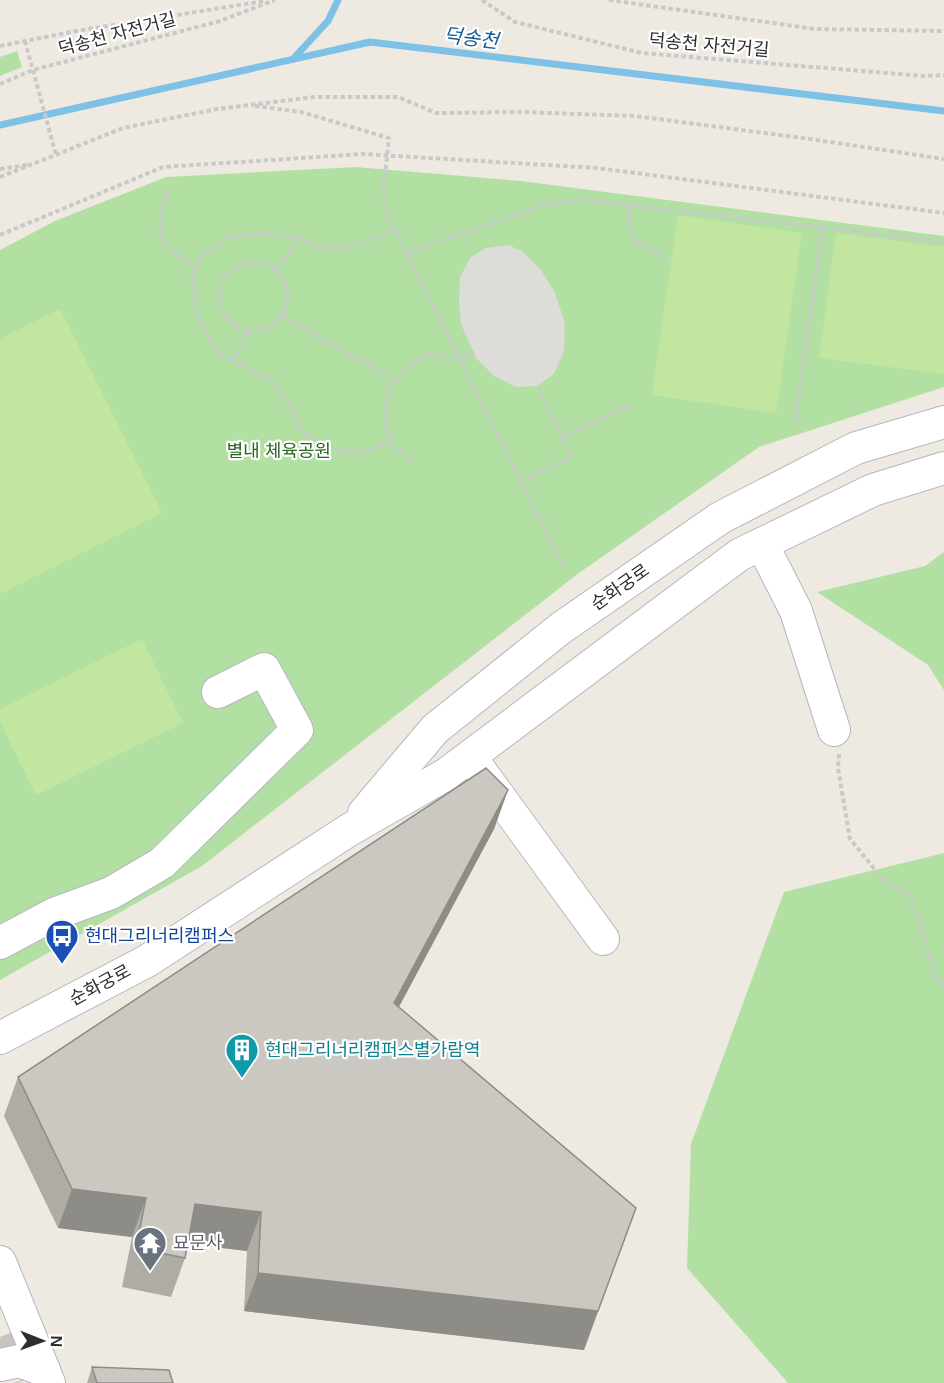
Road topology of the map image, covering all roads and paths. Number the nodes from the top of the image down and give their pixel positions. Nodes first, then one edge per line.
1 (275, 0) edge
2 (482, 0) edge
3 (609, 0) edge
4 (944, 31) edge
5 (25, 41) junction
6 (0, 46) edge
7 (33, 70) junction
8 (944, 75) edge
9 (0, 84) edge
10 (250, 105) junction
11 (56, 155) junction
12 (387, 156) junction
13 (944, 159) edge
14 (36, 163) junction
15 (0, 169) edge
16 (0, 177) edge
17 (168, 192) dead end
18 (631, 205) junction
19 (944, 213) edge
20 (822, 228) junction
21 (395, 230) junction
22 (0, 235) edge
23 (300, 238) junction
24 (944, 243) edge
25 (406, 253) junction
26 (664, 258) dead end
27 (196, 268) junction
28 (275, 272) junction
29 (283, 316) junction
30 (249, 332) junction
31 (474, 352) dead end
32 (459, 360) junction
33 (232, 361) junction
34 (396, 381) junction
35 (537, 386) dead end
36 (635, 403) dead end
37 (944, 422) edge
38 (794, 426) dead end
39 (561, 438) junction
40 (390, 441) junction
41 (411, 462) dead end
42 (944, 468) edge
43 (520, 481) junction
44 (762, 544) junction
45 (566, 571) dead end
46 (218, 692) dead end
47 (837, 740) joint
48 (470, 756) junction
49 (349, 830) junction
50 (603, 939) dead end
51 (0, 943) edge
52 (944, 984) edge
53 (2, 1029) edge
54 (0, 1262) edge
55 (0, 1365) edge
56 (47, 1376) edge

1 - 5 path
1 - 7 path, 덕송천 자전거길
2 - 8 path, 덕송천 자전거길
3 - 4 path
5 - 6 path
5 - 7 path
7 - 9 path, 덕송천 자전거길
7 - 11 path
10 - 11 path
10 - 12 path
10 - 13 path
11 - 14 path
12 - 19 path
12 - 21 path
12 - 22 path
14 - 15 path
14 - 16 path
17 - 27 path
18 - 20 path
18 - 25 path
18 - 26 path
20 - 24 path
20 - 38 path
21 - 23 path
21 - 25 path
23 - 27 path
23 - 28 path
25 - 32 path
27 - 33 path
28 - 29 path
28 - 30 path
29 - 30 path
29 - 34 path
30 - 33 path
31 - 32 path
32 - 34 path
32 - 43 path
33 - 40 path
34 - 40 path
35 - 39 path
36 - 39 path
37 - 49 street, 순화궁로
39 - 43 path
40 - 41 path
42 - 44 street, 순화궁로
43 - 45 path
44 - 47 street
44 - 48 street, 순화궁로
46 - 51 street
47 - 52 path
48 - 49 street, 순화궁로
48 - 50 street
49 - 53 street, 순화궁로
54 - 56 street
55 - 56 street

